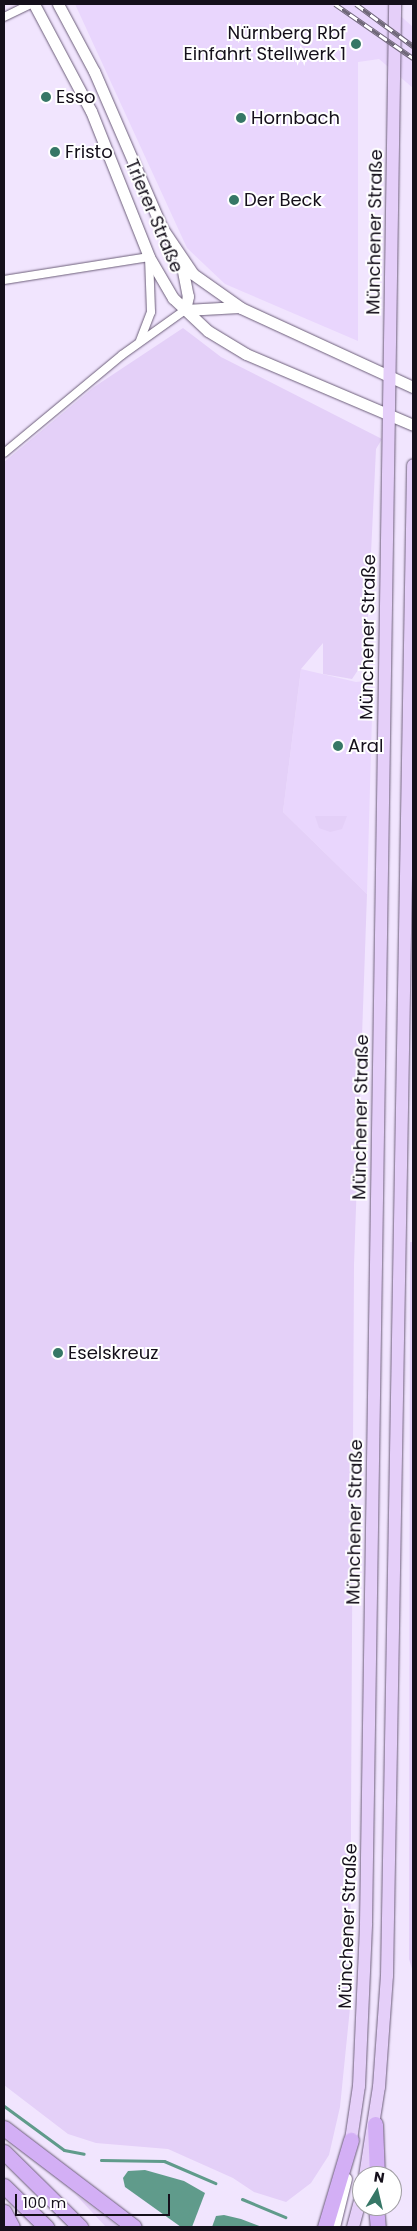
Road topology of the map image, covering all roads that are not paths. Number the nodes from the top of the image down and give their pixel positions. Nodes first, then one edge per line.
1 (33, 4) edge
2 (58, 4) edge
3 (395, 4) edge
4 (4, 17) edge
5 (120, 182) junction
6 (144, 187) junction
7 (149, 258) junction
8 (180, 258) junction
9 (4, 280) edge
10 (241, 308) junction
11 (185, 310) junction
12 (140, 341) junction
13 (390, 375) junction
14 (413, 387) edge
15 (389, 416) junction
16 (413, 425) edge
17 (4, 454) edge
18 (413, 464) edge
19 (375, 2124) junction
20 (4, 2128) edge
21 (351, 2140) joint
22 (4, 2152) edge
23 (367, 2166) edge
24 (377, 2166) edge
25 (4, 2186) edge
26 (335, 2206) junction
27 (4, 2212) edge
28 (12, 2227) edge
29 (46, 2227) edge
30 (80, 2227) edge
31 (134, 2227) edge
32 (319, 2227) edge
33 (325, 2227) edge
34 (334, 2227) edge

1 - 4 street
1 - 5 main road, Trierer Straße
2 - 6 main road, Trierer Straße
3 - 13 main road, Münchener Straße
5 - 6 main road
5 - 7 main road, Trierer Straße
6 - 8 main road, Trierer Straße
7 - 9 street
7 - 11 main road, Trierer Straße
7 - 12 street
8 - 10 main road, Trierer Straße
8 - 11 main road
10 - 11 main road
10 - 13 main road, Trierer Straße
11 - 12 street
11 - 15 main road, Trierer Straße
12 - 17 street
13 - 14 main road, Trierer Straße
13 - 15 main road, Münchener Straße
15 - 16 main road, Trierer Straße
15 - 21 main road, Münchener Straße
18 - 19 main road
19 - 23 main road
19 - 24 highway
20 - 31 highway
21 - 26 highway
22 - 30 highway
25 - 29 highway
26 - 32 highway
26 - 33 highway
26 - 34 main road
27 - 28 highway

